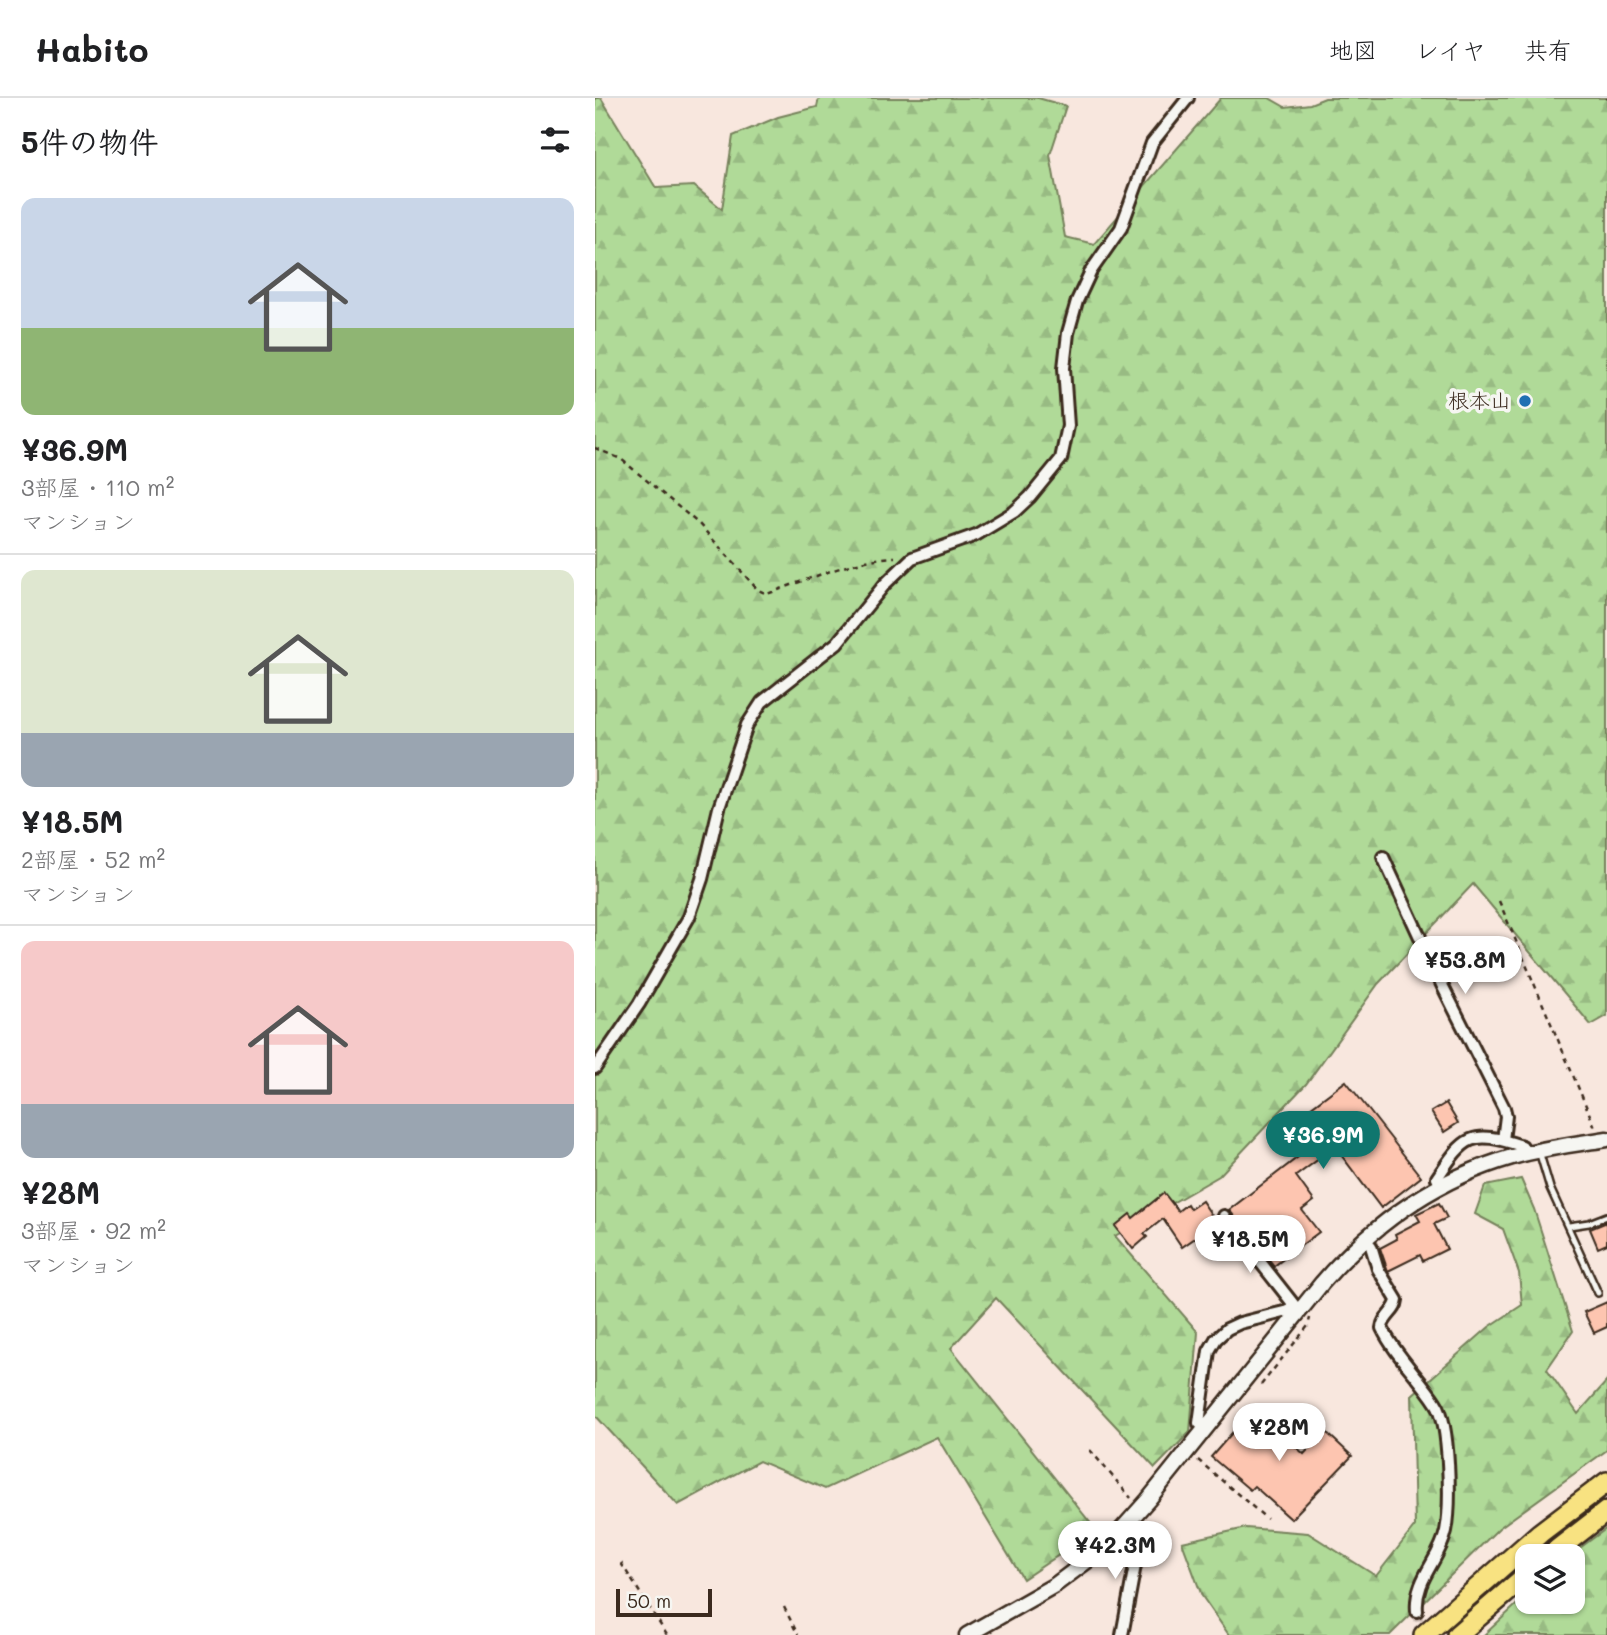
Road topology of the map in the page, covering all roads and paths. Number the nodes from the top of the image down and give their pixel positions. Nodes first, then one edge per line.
1 (1188, 98) edge
2 (595, 448) edge
3 (912, 558) junction
4 (1383, 857) dead end
5 (1499, 901) dead end
6 (595, 1068) edge
7 (1603, 1139) edge
8 (1503, 1140) junction
9 (1539, 1151) junction
10 (1524, 1154) junction
11 (1441, 1186) junction
12 (1224, 1216) dead end
13 (1607, 1216) edge
14 (1569, 1226) junction
15 (1364, 1238) junction
16 (1598, 1293) dead end
17 (1296, 1309) junction
18 (1205, 1429) junction
19 (1090, 1450) dead end
20 (1187, 1451) junction
21 (1607, 1482) edge
22 (1142, 1508) junction
23 (1607, 1511) edge
24 (1267, 1519) dead end
25 (1132, 1520) junction
26 (1564, 1544) edge
27 (621, 1563) dead end
28 (1515, 1585) edge
29 (784, 1606) dead end
30 (1417, 1611) tunnel mouth
31 (667, 1635) edge
32 (798, 1635) edge
33 (967, 1635) edge
34 (1122, 1635) edge
35 (1424, 1635) edge
36 (1457, 1635) edge

1 - 3 street
2 - 3 path
3 - 6 street
4 - 8 street
5 - 7 path
7 - 9 street
8 - 10 street
8 - 11 street
9 - 10 street
9 - 14 lane
10 - 11 street
11 - 15 street
12 - 17 street
13 - 14 lane
14 - 16 lane
15 - 17 street
15 - 30 street
17 - 18 street
17 - 18 street
18 - 20 street
19 - 22 path
20 - 22 street
20 - 24 path
21 - 35 highway
22 - 25 street
23 - 26 highway
25 - 33 street
25 - 34 street
27 - 31 path
28 - 36 highway
29 - 32 path

